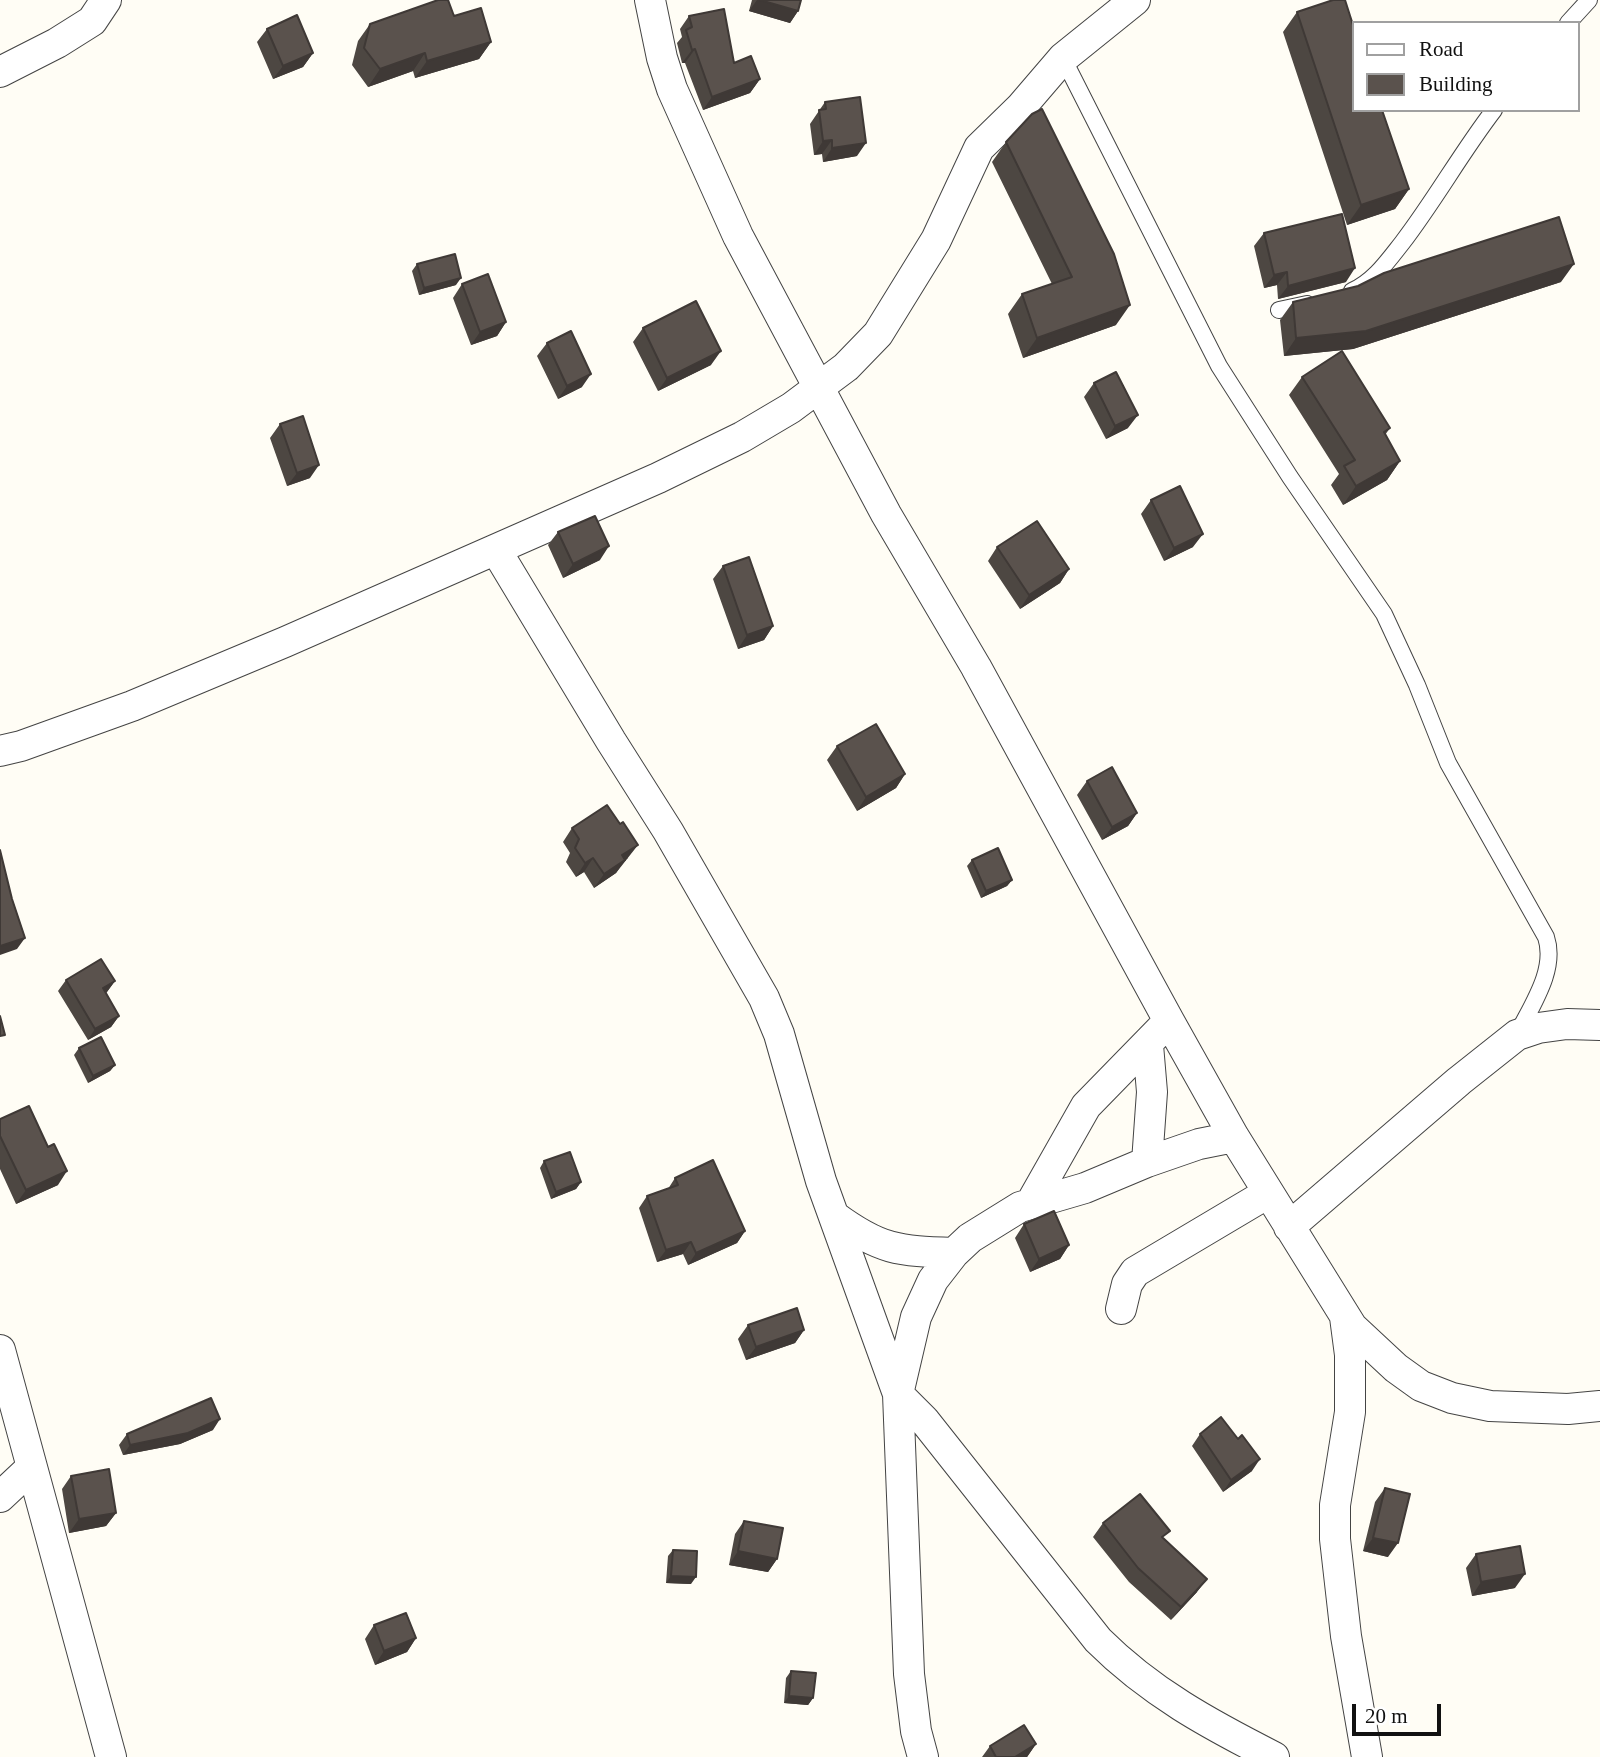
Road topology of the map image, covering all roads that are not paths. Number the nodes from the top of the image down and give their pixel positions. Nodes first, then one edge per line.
1 (106, 0) edge
2 (650, 0) edge
3 (1135, 0) edge
4 (1589, 0) edge
5 (1570, 21) edge
6 (1063, 58) junction
7 (0, 72) edge
8 (1493, 112) edge
9 (1279, 310) dead end
10 (819, 389) junction
11 (496, 550) junction
12 (0, 751) edge
13 (1169, 1021) junction
14 (1600, 1025) edge
15 (1517, 1035) junction
16 (1148, 1045) junction
17 (1234, 1137) junction
18 (1147, 1162) junction
19 (1268, 1193) junction
20 (1031, 1203) junction
21 (834, 1216) junction
22 (1289, 1227) junction
23 (954, 1253) junction
24 (1121, 1309) dead end
25 (1345, 1317) junction
26 (0, 1350) edge
27 (898, 1394) junction
28 (1600, 1406) edge
29 (31, 1468) junction
30 (0, 1497) edge
31 (111, 1757) edge
32 (923, 1757) edge
33 (1273, 1757) edge
34 (1367, 1757) edge

1 - 7 street
2 - 10 street
3 - 6 street
4 - 5 lane
6 - 10 street
6 - 15 lane
8 - 9 lane
10 - 11 street
10 - 13 street
11 - 12 street
11 - 21 street
13 - 16 street
13 - 17 street
14 - 15 street
15 - 22 street
16 - 18 street
16 - 20 street
17 - 18 street
17 - 19 street
18 - 20 street
19 - 22 street
19 - 24 street
20 - 23 street
21 - 23 street
21 - 27 street
22 - 25 street
23 - 27 street
25 - 28 street
25 - 34 street
26 - 29 street
27 - 32 street
27 - 33 street
29 - 30 street
29 - 31 street

